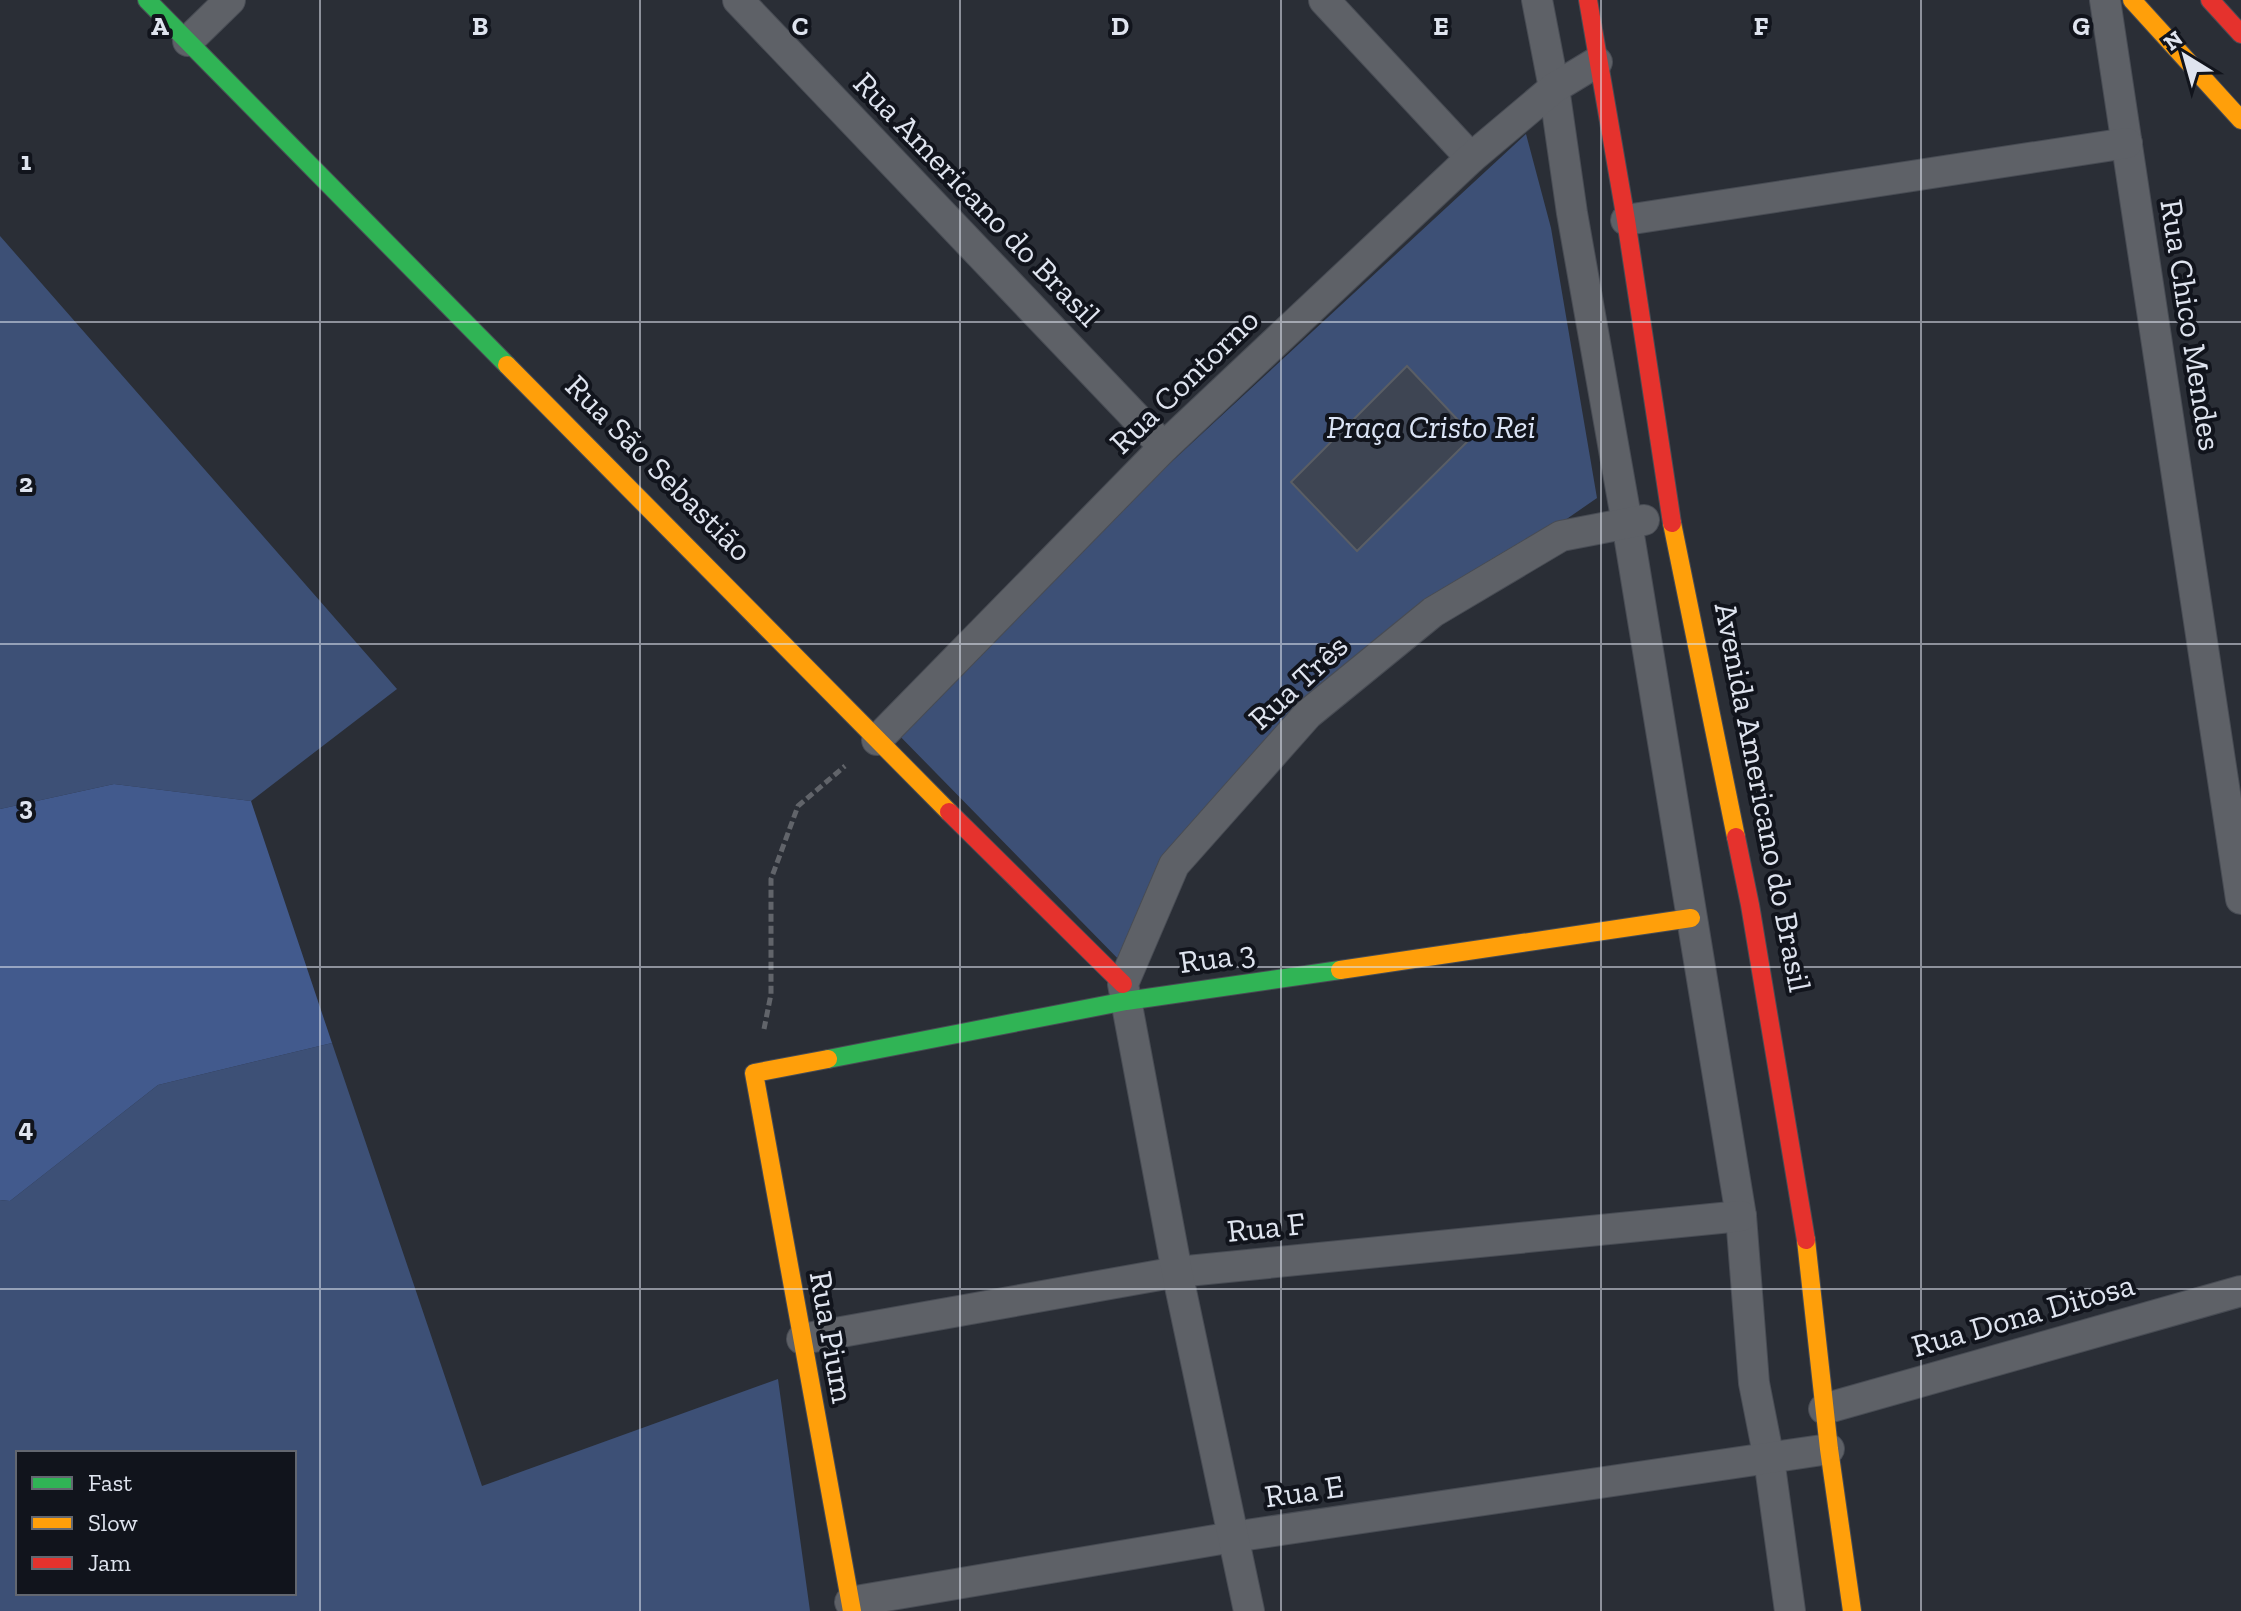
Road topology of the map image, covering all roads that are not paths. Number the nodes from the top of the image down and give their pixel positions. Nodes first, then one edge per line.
1 (147, 0) edge
2 (230, 0) edge
3 (738, 0) edge
4 (1324, 0) edge
5 (1537, 0) edge
6 (1588, 0) edge
7 (2105, 0) edge
8 (2132, 0) edge
9 (2210, 0) edge
10 (2241, 34) edge
11 (188, 41) junction
12 (1597, 62) junction
13 (1554, 88) junction
14 (2241, 120) edge
15 (2127, 143) junction
16 (1471, 158) junction
17 (1626, 220) junction
18 (1164, 447) junction
19 (1671, 515) junction
20 (1627, 523) junction
21 (877, 740) junction
22 (2241, 899) edge
23 (1691, 918) junction
24 (1124, 992) junction
25 (754, 1073) joint
26 (1741, 1216) junction
27 (1177, 1272) junction
28 (2241, 1291) edge
29 (802, 1339) junction
30 (1824, 1409) junction
31 (1829, 1449) junction
32 (1769, 1459) junction
33 (1233, 1537) junction
34 (851, 1607) edge
35 (1249, 1611) edge
36 (1790, 1611) edge
37 (1852, 1611) edge

1 - 11 street, Rua São Sebastião
2 - 11 street
3 - 18 street, Rua Americano do Brasil
4 - 16 street
5 - 13 street
6 - 12 street, Avenida Americano do Brasil
7 - 15 street, Rua Chico Mendes
8 - 14 street
9 - 10 street
11 - 21 street, Rua São Sebastião
12 - 13 street, Rua Contorno
12 - 17 street, Avenida Americano do Brasil
13 - 16 street, Rua Contorno
13 - 20 street
15 - 17 street
15 - 22 street, Rua Chico Mendes
16 - 18 street, Rua Contorno
17 - 19 street, Avenida Americano do Brasil
18 - 21 street, Rua Contorno
19 - 20 street, Rua Três
19 - 30 street, Avenida Americano do Brasil
20 - 23 street
20 - 24 street, Rua Três
21 - 24 street, Rua São Sebastião
23 - 24 street, Rua 3
23 - 26 street
24 - 25 street, Rua 3
24 - 27 street
25 - 29 street, Rua Pium
26 - 27 street, Rua F
26 - 32 street
27 - 29 street, Rua F
27 - 33 street
28 - 30 street, Rua Dona Ditosa
29 - 34 street, Rua Pium
30 - 31 street, Avenida Americano do Brasil
31 - 32 street, Rua E
31 - 37 street, Avenida Americano do Brasil
32 - 33 street, Rua E
32 - 36 street
33 - 34 street, Rua E
33 - 35 street

